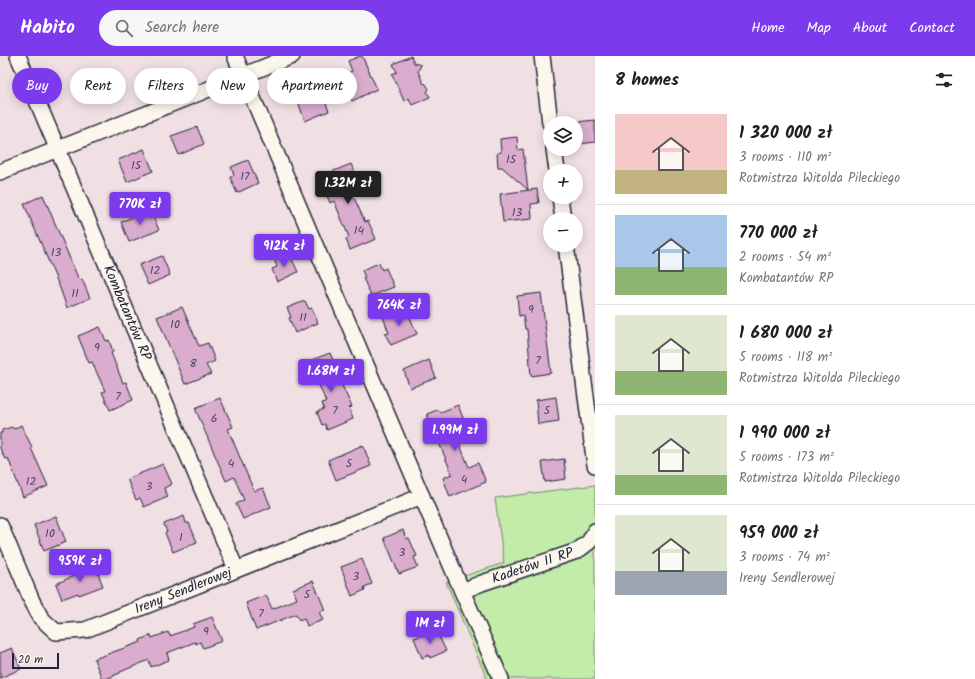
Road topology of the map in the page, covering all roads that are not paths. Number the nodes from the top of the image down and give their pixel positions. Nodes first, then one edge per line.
1 (18, 56) edge
2 (235, 56) edge
3 (292, 56) edge
4 (542, 56) edge
5 (240, 68) edge
6 (259, 69) edge
7 (206, 91) edge
8 (255, 104) edge
9 (549, 116) edge
10 (58, 150) junction
11 (0, 172) edge
12 (567, 252) edge
13 (595, 465) edge
14 (422, 496) junction
15 (0, 525) edge
16 (595, 531) edge
17 (236, 569) junction
18 (462, 591) junction
19 (501, 679) edge

1 - 10 street, Kombatantów RP
2 - 5 street
3 - 6 street
4 - 9 street
7 - 10 street
8 - 14 street
10 - 11 street
10 - 17 street, Kombatantów RP
12 - 13 street
14 - 17 street, Ireny Sendlerowej
14 - 18 street
15 - 17 street, Ireny Sendlerowej
16 - 18 street, Kadetów II RP
18 - 19 street

